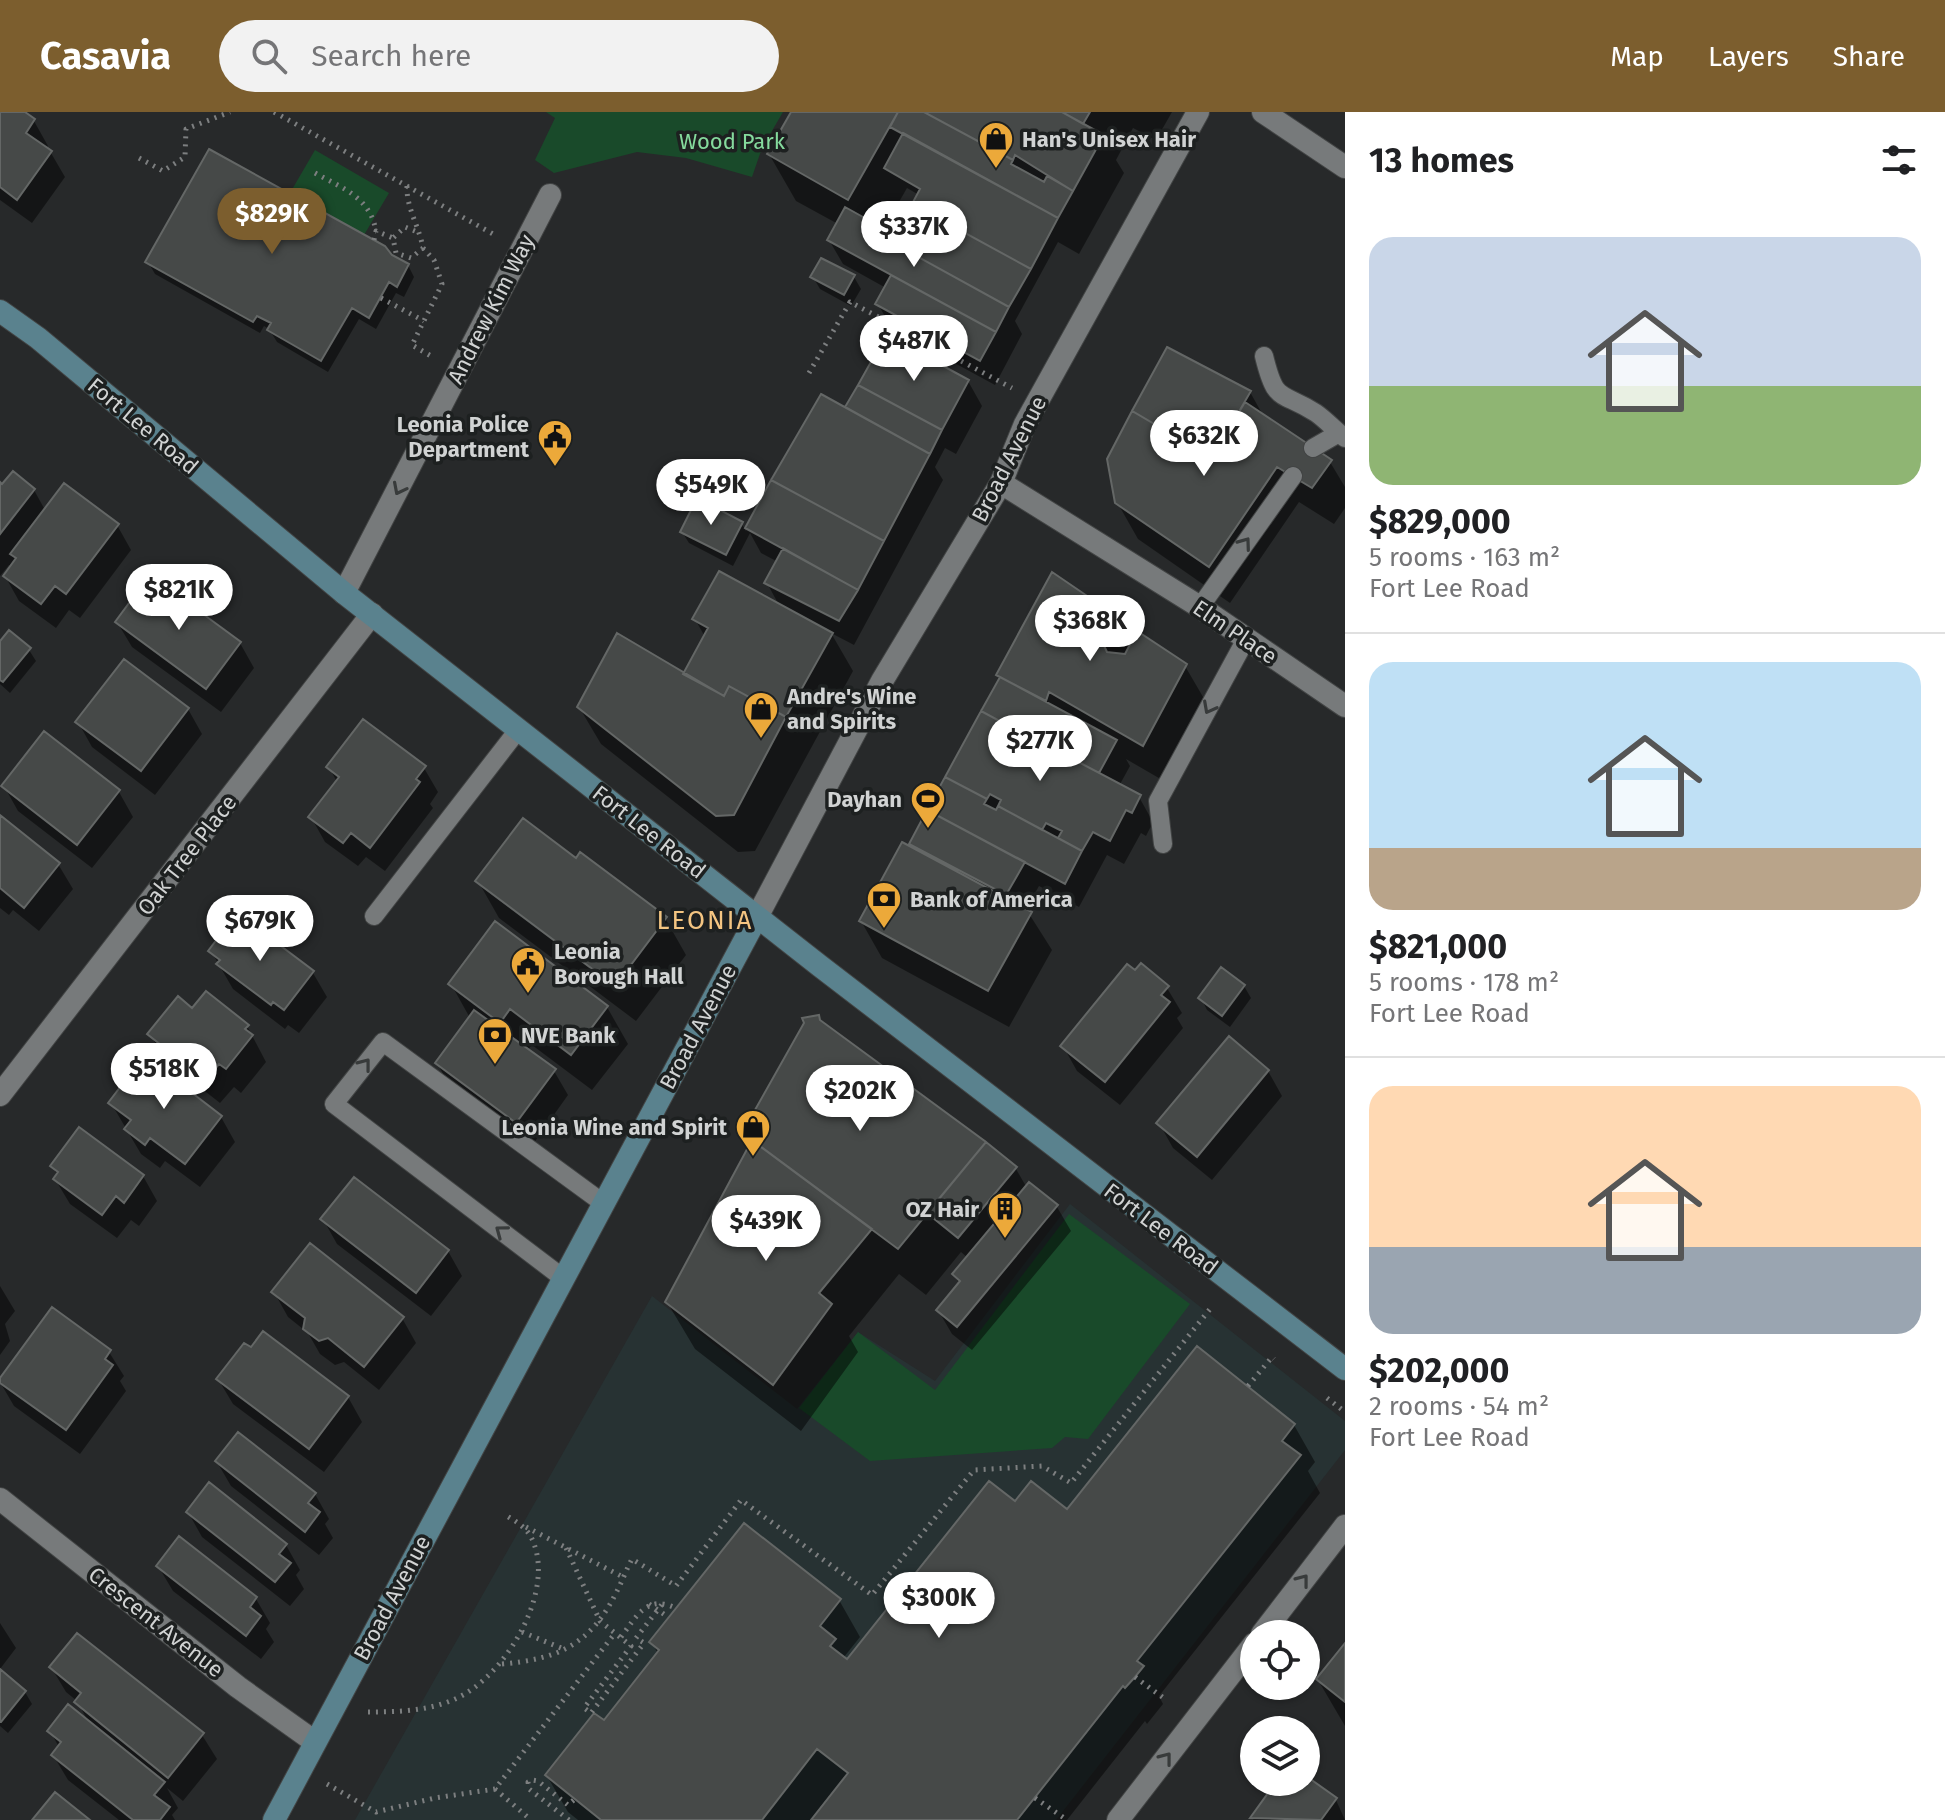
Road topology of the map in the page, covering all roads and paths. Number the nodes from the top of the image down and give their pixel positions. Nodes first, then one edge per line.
1 (230, 112) edge
2 (274, 112) edge
3 (1198, 112) edge
4 (1263, 112) edge
5 (139, 158) dead end
6 (1345, 167) edge
7 (315, 173) dead end
8 (407, 186) junction
9 (550, 195) dead end
10 (376, 231) junction
11 (420, 233) junction
12 (393, 238) junction
13 (374, 240) dead end
14 (423, 248) junction
15 (522, 250) junction
16 (381, 298) dead end
17 (0, 311) edge
18 (424, 321) junction
19 (412, 345) dead end
20 (1264, 356) dead end
21 (809, 373) dead end
22 (1037, 402) junction
23 (1342, 436) edge
24 (1313, 448) dead end
25 (1293, 476) dead end
26 (1001, 483) junction
27 (344, 593) junction
28 (1200, 607) junction
29 (372, 614) junction
30 (1246, 639) junction
31 (1345, 706) edge
32 (518, 730) junction
33 (1163, 844) dead end
34 (374, 916) dead end
35 (757, 917) junction
36 (0, 1095) edge
37 (603, 1203) junction
38 (563, 1278) junction
39 (1222, 1318) dead end
40 (1260, 1347) dead end
41 (1272, 1357) junction
42 (1284, 1366) dead end
43 (1345, 1369) edge
44 (1248, 1386) dead end
45 (1321, 1394) dead end
46 (1345, 1412) edge
47 (0, 1499) edge
48 (505, 1515) dead end
49 (521, 1525) junction
50 (1345, 1526) edge
51 (566, 1548) junction
52 (623, 1577) junction
53 (663, 1603) junction
54 (649, 1604) junction
55 (675, 1608) dead end
56 (658, 1610) junction
57 (668, 1617) dead end
58 (1273, 1620) edge
59 (600, 1621) junction
60 (522, 1632) junction
61 (618, 1635) junction
62 (567, 1650) junction
63 (1240, 1662) edge
64 (502, 1664) junction
65 (1135, 1677) dead end
66 (1165, 1699) dead end
67 (331, 1711) junction
68 (315, 1742) junction
69 (302, 1769) junction
70 (495, 1789) junction
71 (1035, 1798) dead end
72 (575, 1799) dead end
73 (274, 1820) edge
74 (531, 1820) edge
75 (569, 1820) edge
76 (1067, 1820) edge
77 (1118, 1820) edge

1 - 5 path
2 - 8 path
3 - 22 street, Broad Avenue
4 - 6 street
7 - 10 path
8 - 11 path
8 - 15 path
9 - 15 street, Andrew Kim Way
10 - 12 path
10 - 13 path
11 - 12 path
11 - 14 path
12 - 14 path
14 - 18 path
15 -> 27 street, Andrew Kim Way
16 - 18 path
17 - 27 main road, Fort Lee Road
18 - 19 path
20 - 23 lane
21 - 22 path
22 - 26 street, Broad Avenue
23 - 24 lane
28 -> 25 lane
26 - 28 street, Elm Place
26 - 35 street, Broad Avenue
27 - 29 main road, Fort Lee Road
28 - 30 street, Elm Place
29 - 32 main road, Fort Lee Road
29 - 36 street, Oak Tree Place
30 - 31 street, Elm Place
30 -> 33 lane
32 - 34 lane
32 - 35 main road, Fort Lee Road
35 - 37 main road, Broad Avenue
35 - 43 main road, Fort Lee Road
37 - 38 main road, Broad Avenue
38 -> 37 lane
38 - 67 main road, Broad Avenue
39 - 52 path
40 - 41 path
41 - 42 path
41 - 44 path
45 - 46 path
47 - 68 street, Crescent Avenue
48 - 49 path
49 - 51 path
49 - 60 path
58 -> 50 street
51 - 52 path
51 - 59 path
52 - 59 path
53 - 54 path
53 - 55 path
53 - 56 path
54 - 56 path
54 - 61 path
56 - 57 path
56 - 61 path
59 - 61 path
59 - 62 path
60 - 62 path
60 - 64 path
61 - 70 path
62 - 64 path
77 -> 63 street
64 - 67 path
65 - 66 path
67 - 68 main road, Broad Avenue
68 - 69 main road, Broad Avenue
69 - 70 path
69 - 73 main road, Broad Avenue
70 - 74 path
71 - 76 path
72 - 75 path

